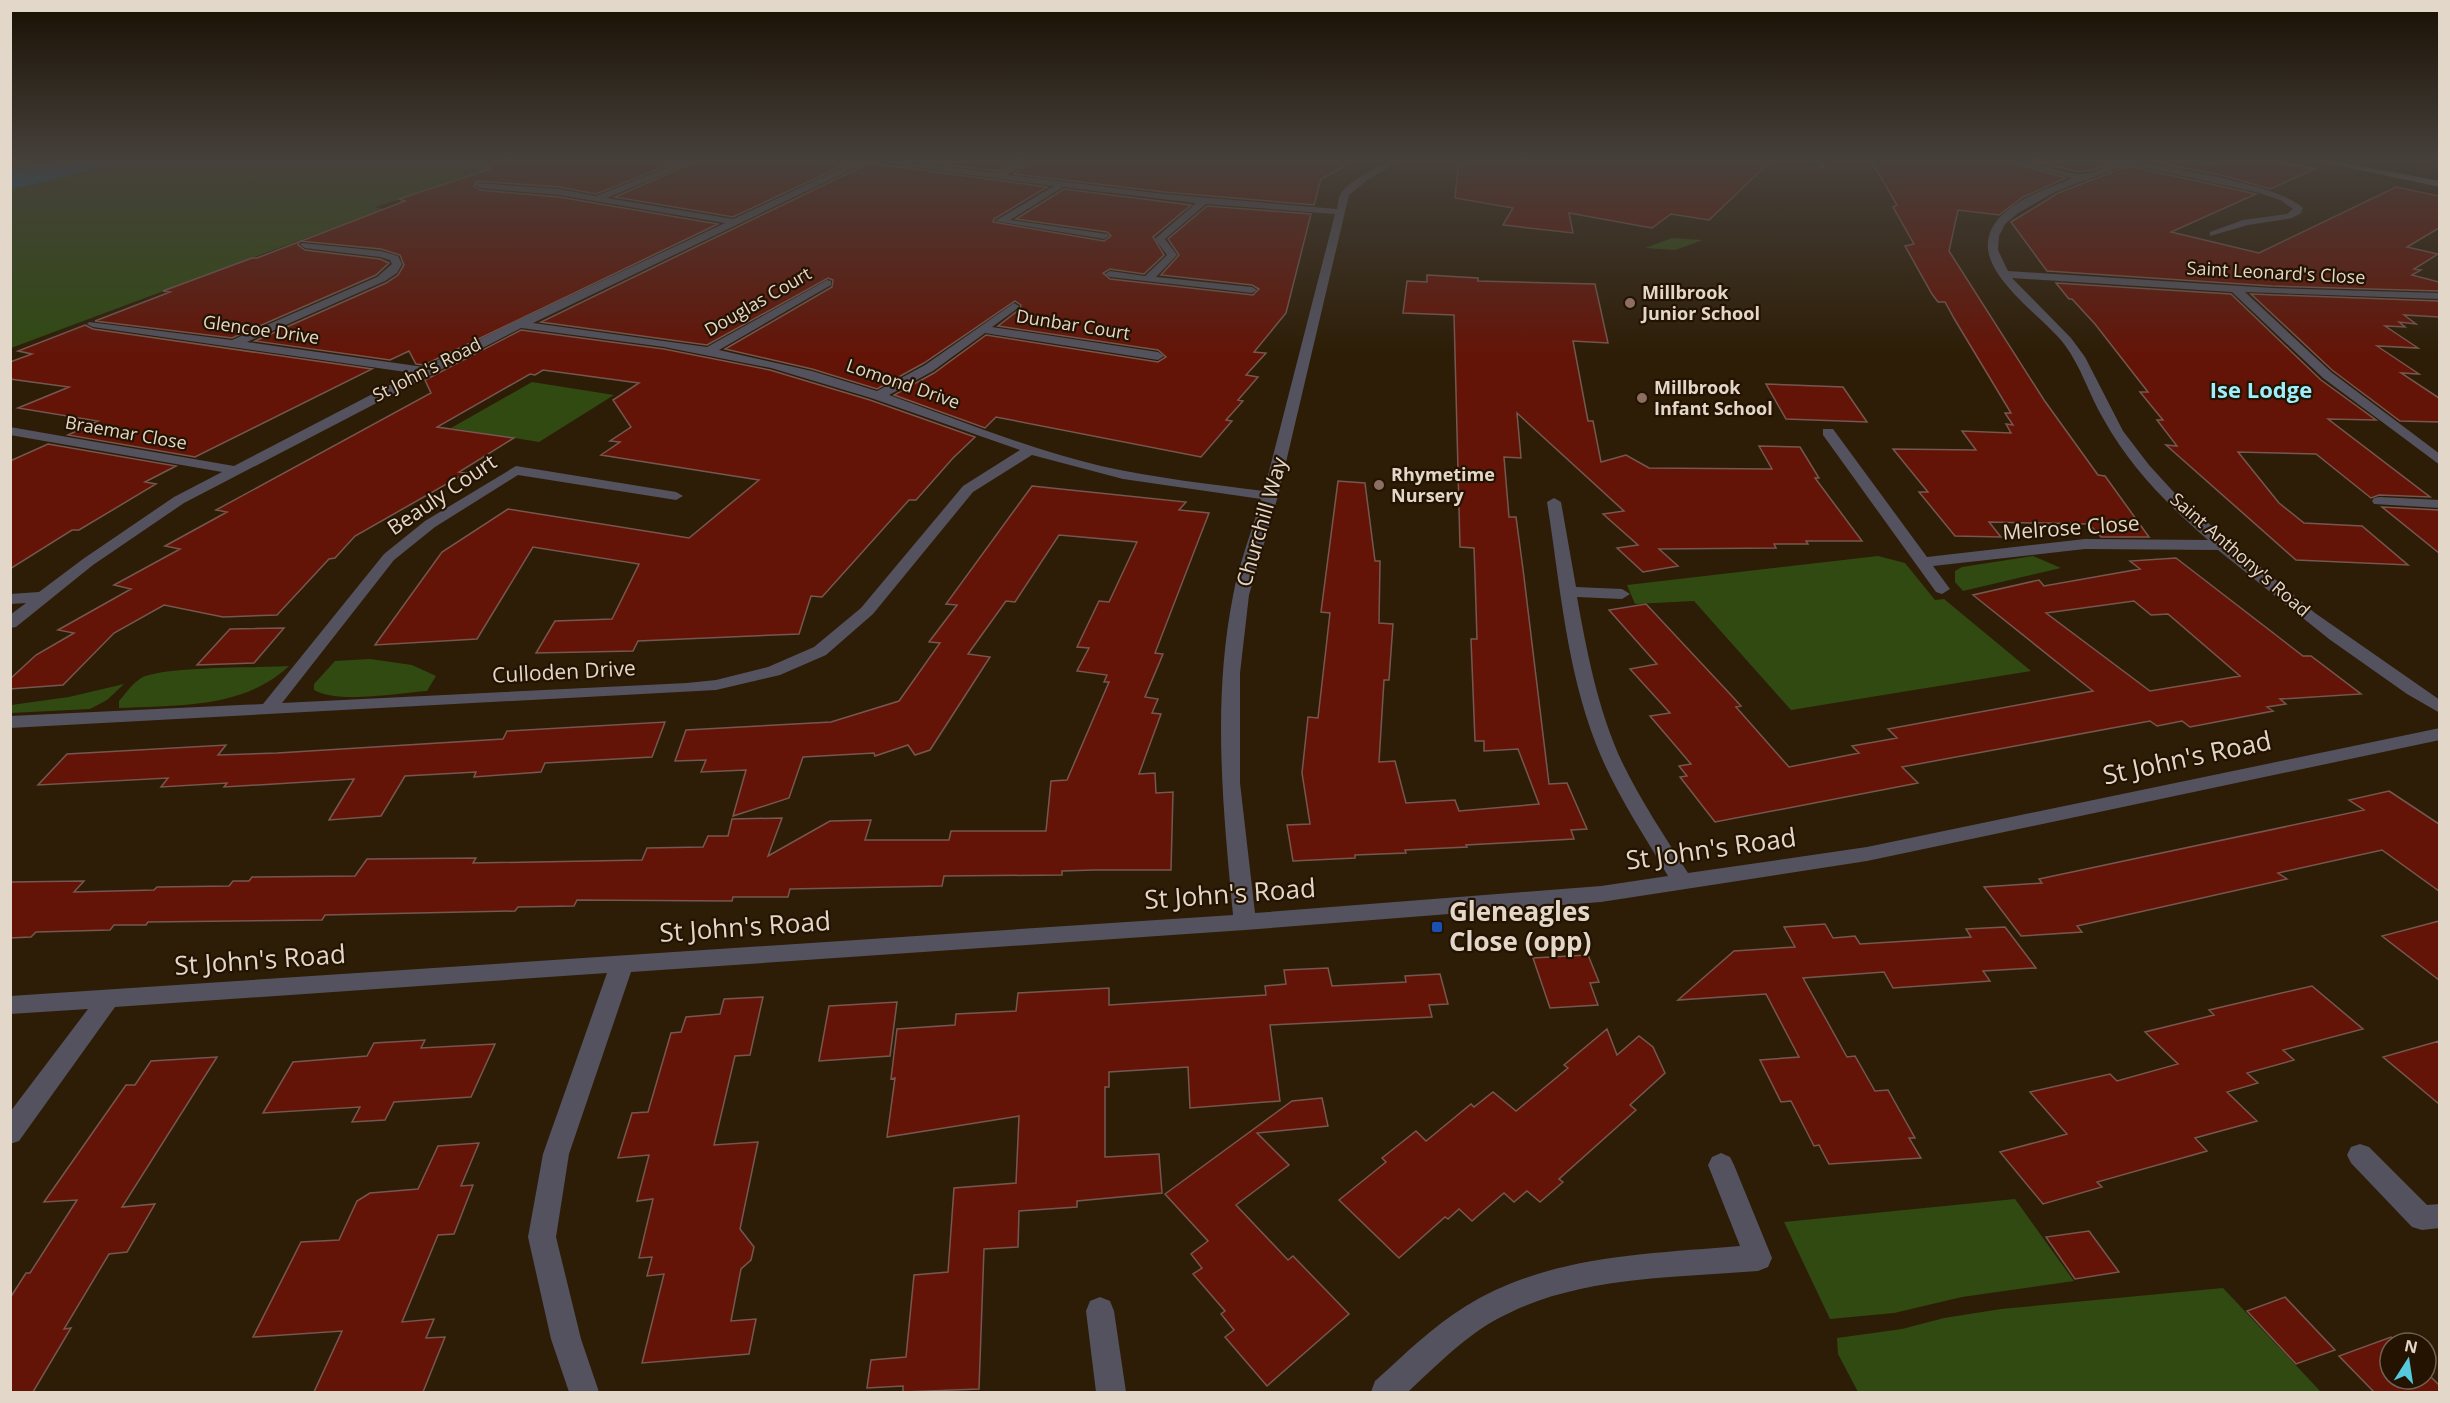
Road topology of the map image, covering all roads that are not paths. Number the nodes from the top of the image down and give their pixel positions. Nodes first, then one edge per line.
1 (729, 224) edge
2 (1024, 224) edge
3 (1177, 224) edge
4 (1337, 224) edge
5 (1999, 224) edge
6 (2239, 224) edge
7 (2213, 234) dead end
8 (1104, 236) dead end
9 (305, 245) dead end
10 (1110, 274) dead end
11 (2003, 274) junction
12 (1148, 279) junction
13 (827, 283) dead end
14 (2235, 289) junction
15 (1252, 290) dead end
16 (2439, 296) edge
17 (1014, 306) dead end
18 (93, 324) dead end
19 (518, 324) junction
20 (982, 329) junction
21 (231, 345) junction
22 (706, 352) junction
23 (1158, 356) dead end
24 (423, 371) junction
25 (880, 395) junction
26 (10, 431) edge
27 (1828, 432) dead end
28 (1030, 450) junction
29 (2439, 461) edge
30 (235, 470) junction
31 (676, 496) dead end
32 (1271, 496) junction
33 (2379, 501) dead end
34 (1554, 502) dead end
35 (2439, 504) edge
36 (2222, 545) junction
37 (1923, 562) junction
38 (1942, 589) dead end
39 (1570, 592) junction
40 (1622, 594) dead end
41 (42, 597) junction
42 (10, 599) edge
43 (10, 624) edge
44 (2439, 708) edge
45 (268, 709) junction
46 (10, 722) edge
47 (2439, 734) edge
48 (1683, 883) junction
49 (1245, 922) junction
50 (622, 964) junction
51 (109, 998) junction
52 (10, 1005) edge
53 (10, 1133) edge
54 (2360, 1155) dead end
55 (1722, 1165) dead end
56 (2439, 1216) edge
57 (1100, 1311) dead end
58 (584, 1392) edge
59 (1112, 1392) edge
60 (1386, 1392) edge

1 - 19 street, St John's Road
2 - 8 street
3 - 12 street
4 - 32 street, Churchill Way
5 - 11 street, Saint Anthony's Road
6 - 7 street
9 - 21 street
10 - 12 street
11 - 14 street, Saint Leonard's Close
11 - 36 street, Saint Anthony's Road
12 - 15 street
13 - 22 street, Douglas Court
14 - 16 street, Saint Leonard's Close
14 - 29 street
17 - 20 street, Dunbar Court
18 - 21 street, Glencoe Drive
19 - 22 street, Lomond Drive
19 - 24 street, St John's Road
20 - 23 street, Dunbar Court
20 - 25 street, Dunbar Court
21 - 24 street, Glencoe Drive
22 - 25 street, Lomond Drive
24 - 30 street, St John's Road
25 - 28 street, Lomond Drive
26 - 30 street, Braemar Close
27 - 37 street
28 - 32 street, Lomond Drive
28 - 45 street, Culloden Drive
30 - 41 street, St John's Road
31 - 45 street, Beauly Court
32 - 49 street, Churchill Way
33 - 35 street
34 - 39 street
36 - 37 street, Melrose Close
36 - 44 street, Saint Anthony's Road
37 - 38 street
39 - 40 street
39 - 48 street
41 - 42 street
41 - 43 street, St John's Road
45 - 46 street, Culloden Drive
47 - 48 street, St John's Road
48 - 49 street, St John's Road
49 - 50 street, St John's Road
50 - 51 street, St John's Road
50 - 58 street
51 - 52 street, St John's Road
51 - 53 street
54 - 56 street
55 - 60 street
57 - 59 street

